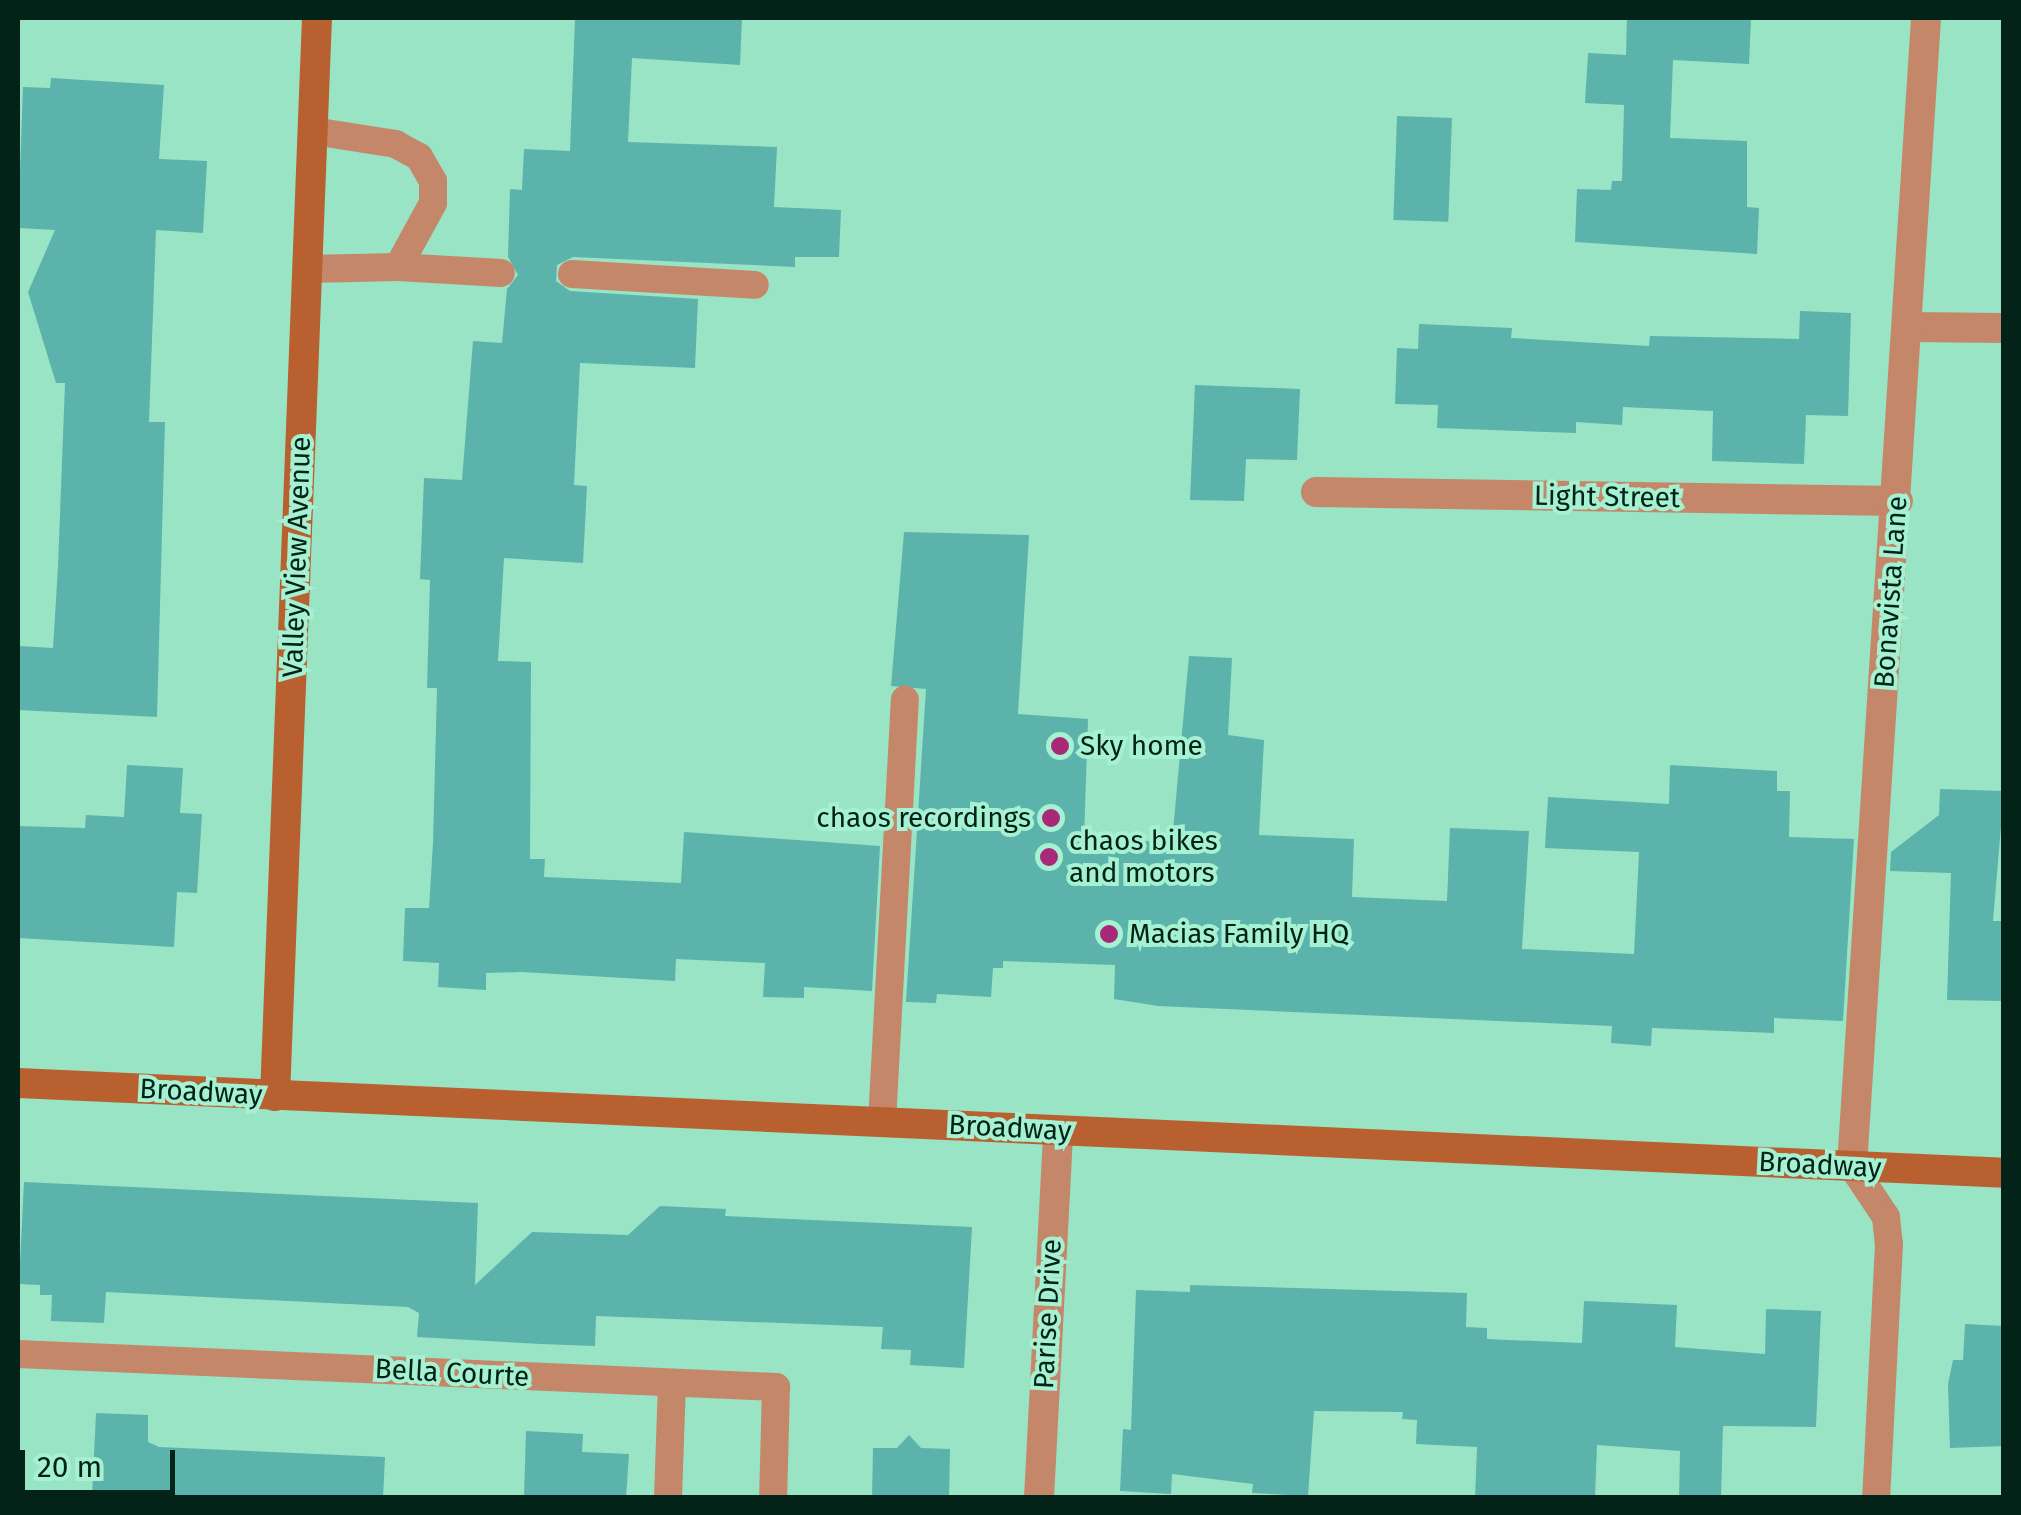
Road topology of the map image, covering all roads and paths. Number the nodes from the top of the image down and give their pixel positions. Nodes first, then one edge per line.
1 (1926, 18) edge
2 (313, 21) edge
3 (313, 131) junction
4 (398, 267) junction
5 (308, 269) junction
6 (501, 272) dead end
7 (572, 274) dead end
8 (755, 285) dead end
9 (1908, 327) junction
10 (2004, 328) edge
11 (1316, 492) dead end
12 (1898, 501) junction
13 (905, 700) dead end
14 (18, 1083) edge
15 (275, 1096) junction
16 (882, 1122) junction
17 (1058, 1130) junction
18 (1852, 1166) junction
19 (2004, 1173) edge
20 (18, 1354) edge
21 (672, 1383) junction
22 (668, 1498) edge
23 (773, 1498) edge
24 (1039, 1498) edge
25 (1876, 1498) edge

1 - 9 street, Bonavista Lane
2 - 3 street, Valley View Avenue
3 - 4 lane
3 - 5 street, Valley View Avenue
4 - 5 lane
4 - 6 lane
5 - 15 street, Valley View Avenue
7 - 8 lane
9 - 10 street
9 - 12 street, Bonavista Lane
11 - 12 street, Light Street
12 - 18 street, Bonavista Lane
13 - 16 lane
14 - 15 street, Broadway
15 - 16 street, Broadway
16 - 17 street, Broadway
17 - 18 street, Broadway
17 - 24 street, Parise Drive
18 - 19 street, Broadway
18 - 25 lane
20 - 21 lane, Bella Courte
21 - 22 lane
21 - 23 lane, Bella Courte

